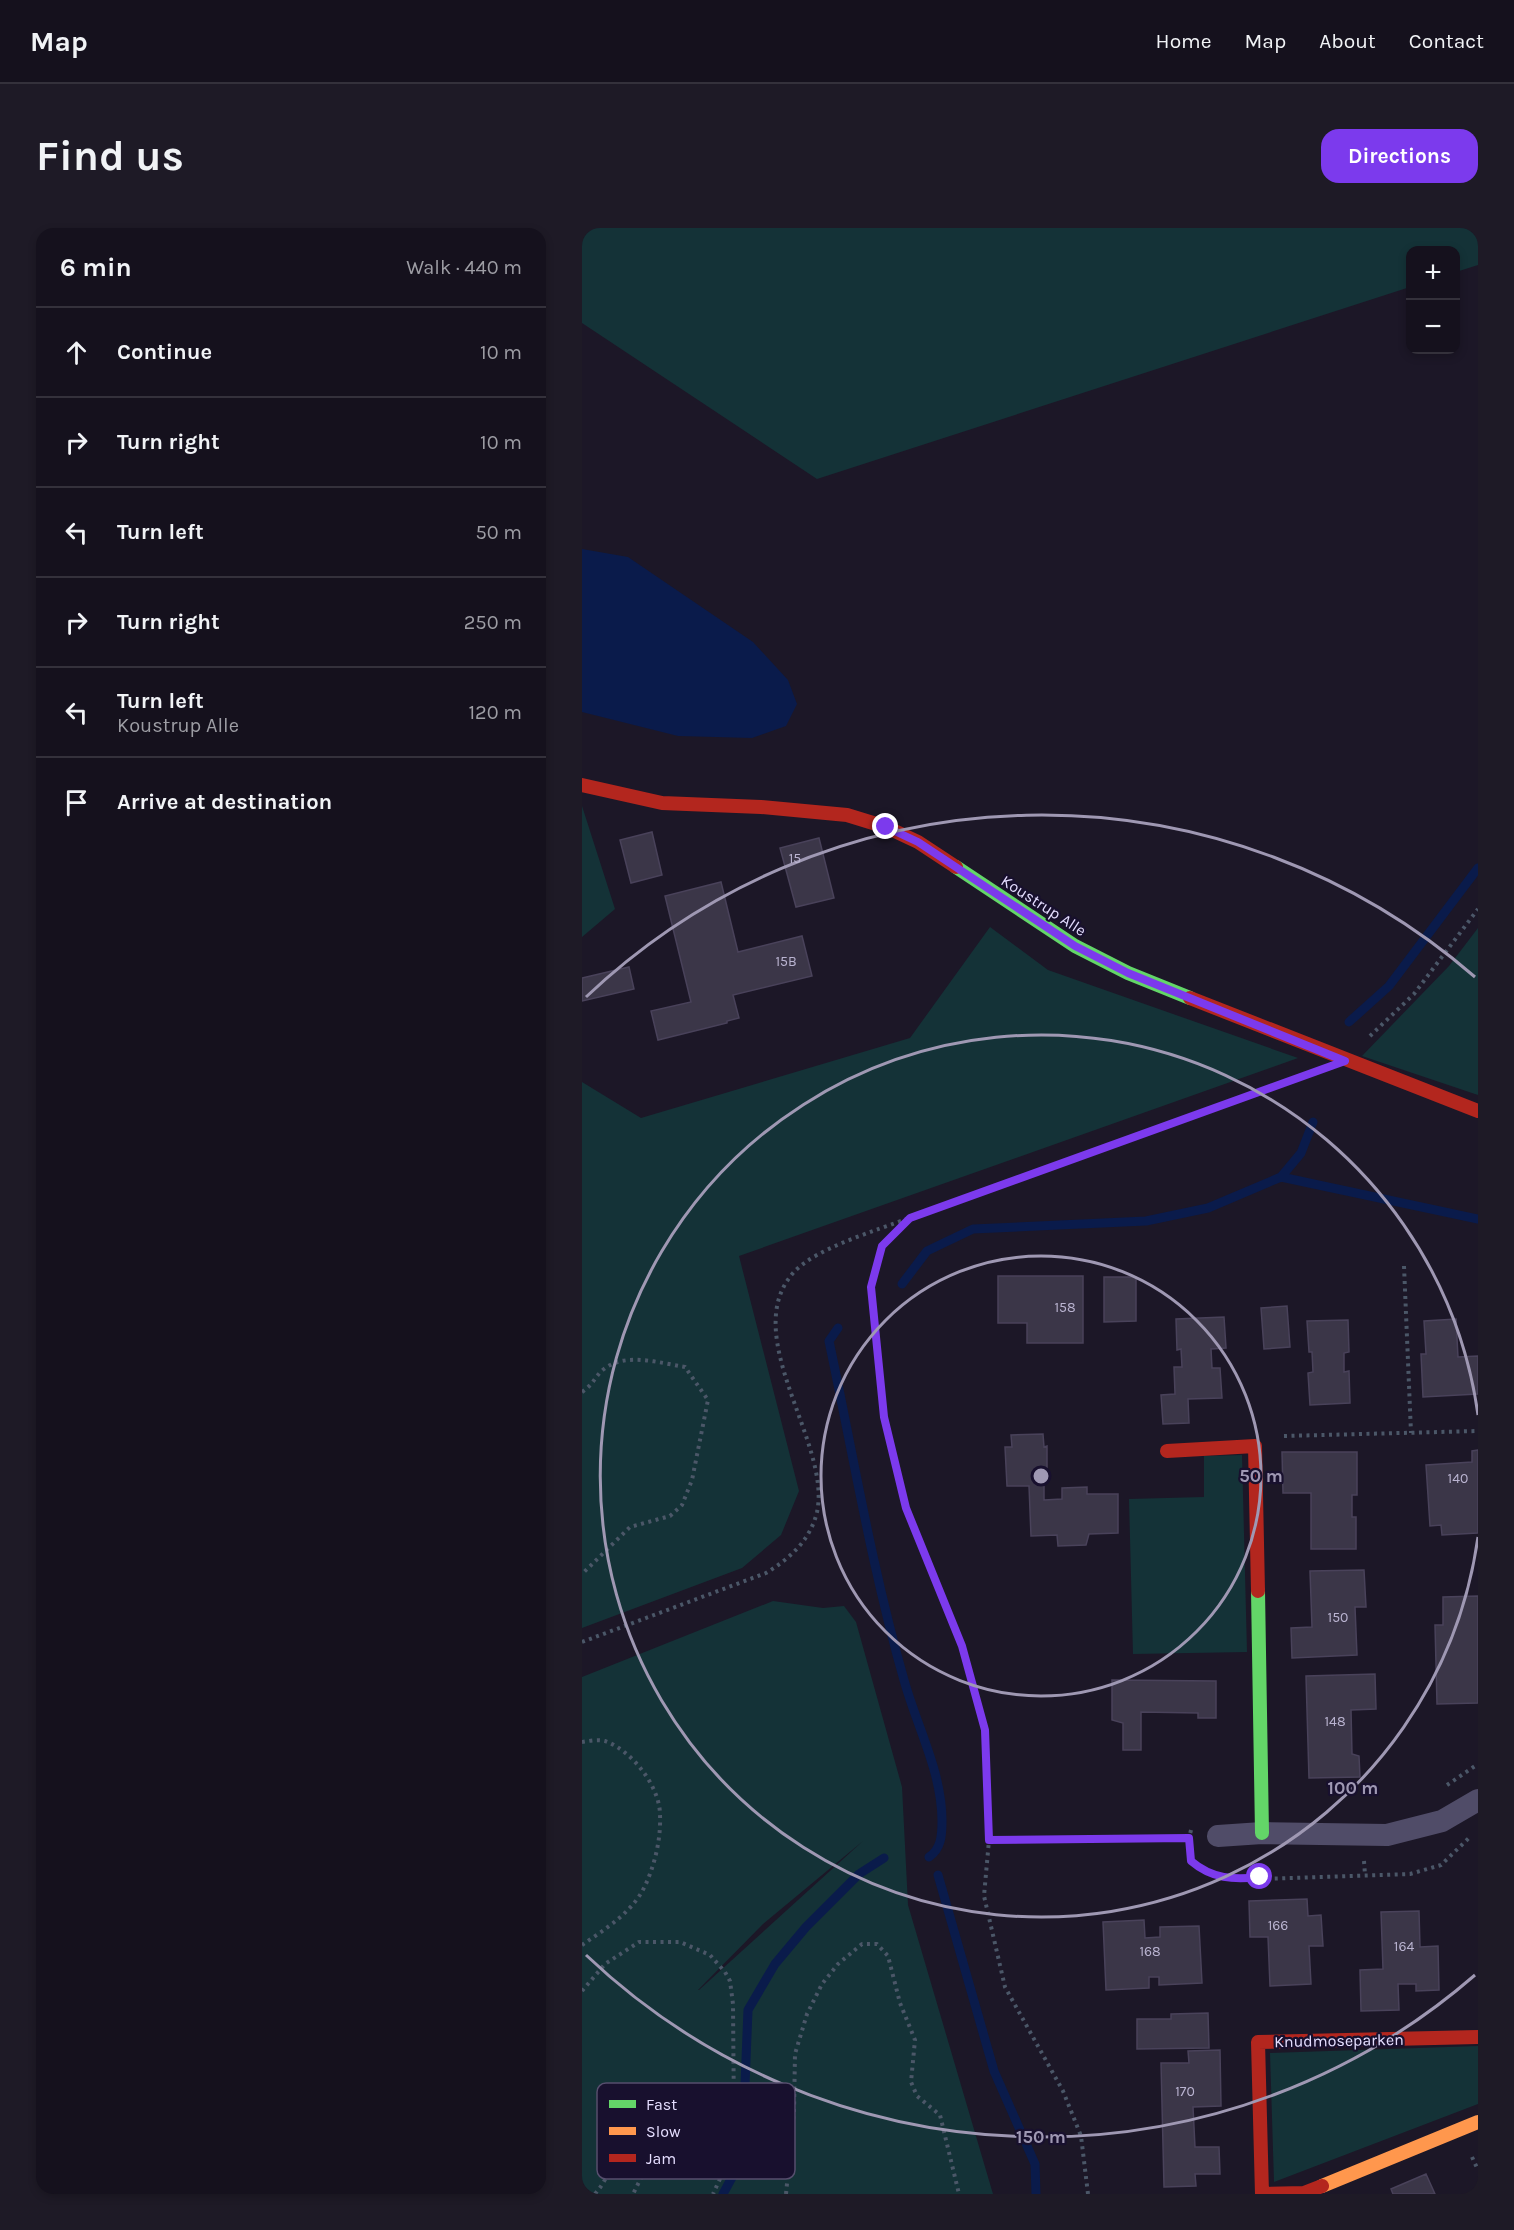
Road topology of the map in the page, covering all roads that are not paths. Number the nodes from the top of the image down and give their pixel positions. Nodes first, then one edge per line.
1 (582, 784) edge
2 (1478, 1111) edge
3 (1167, 1451) dead end
4 (1478, 1800) edge
5 (1262, 1833) junction
6 (1218, 1836) road end
7 (1478, 2037) edge
8 (1478, 2122) edge

1 - 2 street, Koustrup Alle
3 - 5 street
4 - 5 street
5 - 6 street
7 - 8 street, Knudmoseparken

